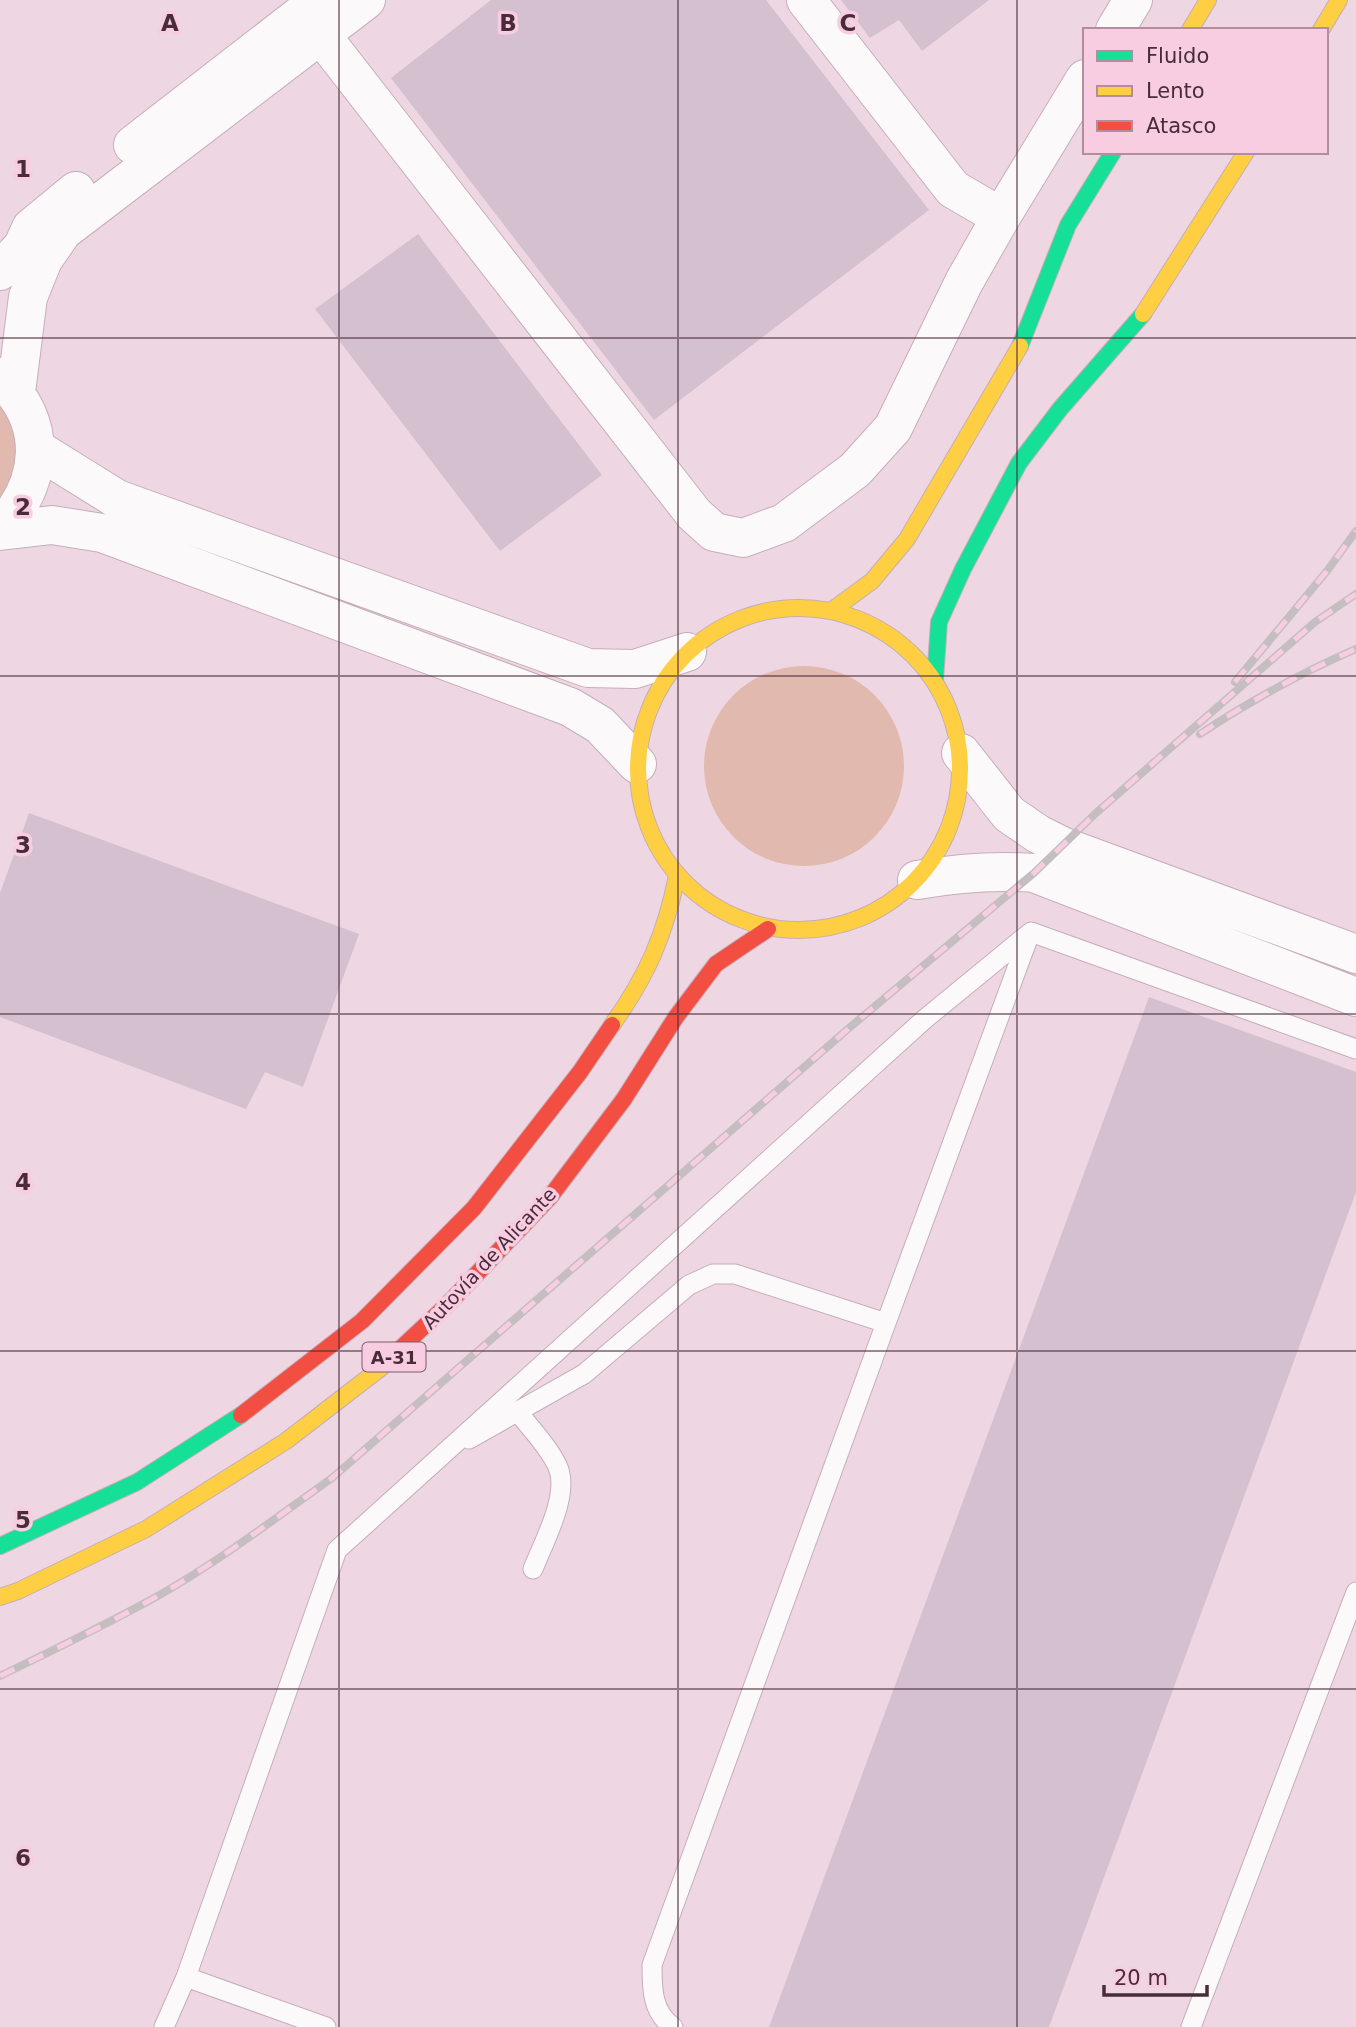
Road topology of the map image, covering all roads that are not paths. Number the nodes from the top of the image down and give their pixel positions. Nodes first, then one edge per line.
1 (366, 0) edge
2 (806, 0) edge
3 (1133, 0) edge
4 (1208, 0) edge
5 (1339, 0) edge
6 (321, 17) edge
7 (1116, 28) edge
8 (1191, 28) edge
9 (1322, 28) edge
10 (1083, 82) edge
11 (1112, 154) edge
12 (1245, 154) edge
13 (1000, 216) junction
14 (63, 231) junction
15 (11, 258) edge
16 (8, 385) edge
17 (36, 447) junction
18 (0, 530) edge
19 (831, 611) junction
20 (687, 652) junction
21 (935, 680) junction
22 (961, 753) junction
23 (637, 764) junction
24 (677, 876) junction
25 (917, 880) junction
26 (768, 929) junction
27 (1031, 932) junction
28 (1356, 954) edge
29 (1356, 997) edge
30 (1356, 1049) edge
31 (886, 1322) junction
32 (518, 1412) junction
33 (438, 1457) junction
34 (0, 1546) edge
35 (533, 1569) dead end
36 (1356, 1592) edge
37 (0, 1597) edge
38 (186, 1977) junction
39 (164, 2027) edge
40 (327, 2027) edge
41 (673, 2027) edge
42 (1191, 2027) edge

1 - 6 street
2 - 13 street
3 - 7 street
4 - 8 main road
5 - 9 main road
6 - 13 street
6 - 14 street
6 - 15 street
10 - 13 street
11 - 19 main road
12 - 21 main road
14 - 15 street
14 - 16 street
16 - 17 street
17 - 18 street
17 - 20 street
18 - 23 street
19 - 20 main road
19 - 21 main road
20 - 23 main road
21 - 22 main road
22 - 25 main road
22 - 28 street
23 - 24 main road
24 - 26 main road
24 - 34 main road, A-31
25 - 26 main road
25 - 29 street
26 - 37 main road, Autovía de Alicante / A-31
27 - 30 lane
27 - 31 lane
27 - 33 lane
31 - 32 lane
31 - 41 lane
32 - 33 lane
32 - 35 lane
33 - 38 lane
36 - 42 lane
38 - 39 lane
38 - 40 lane

